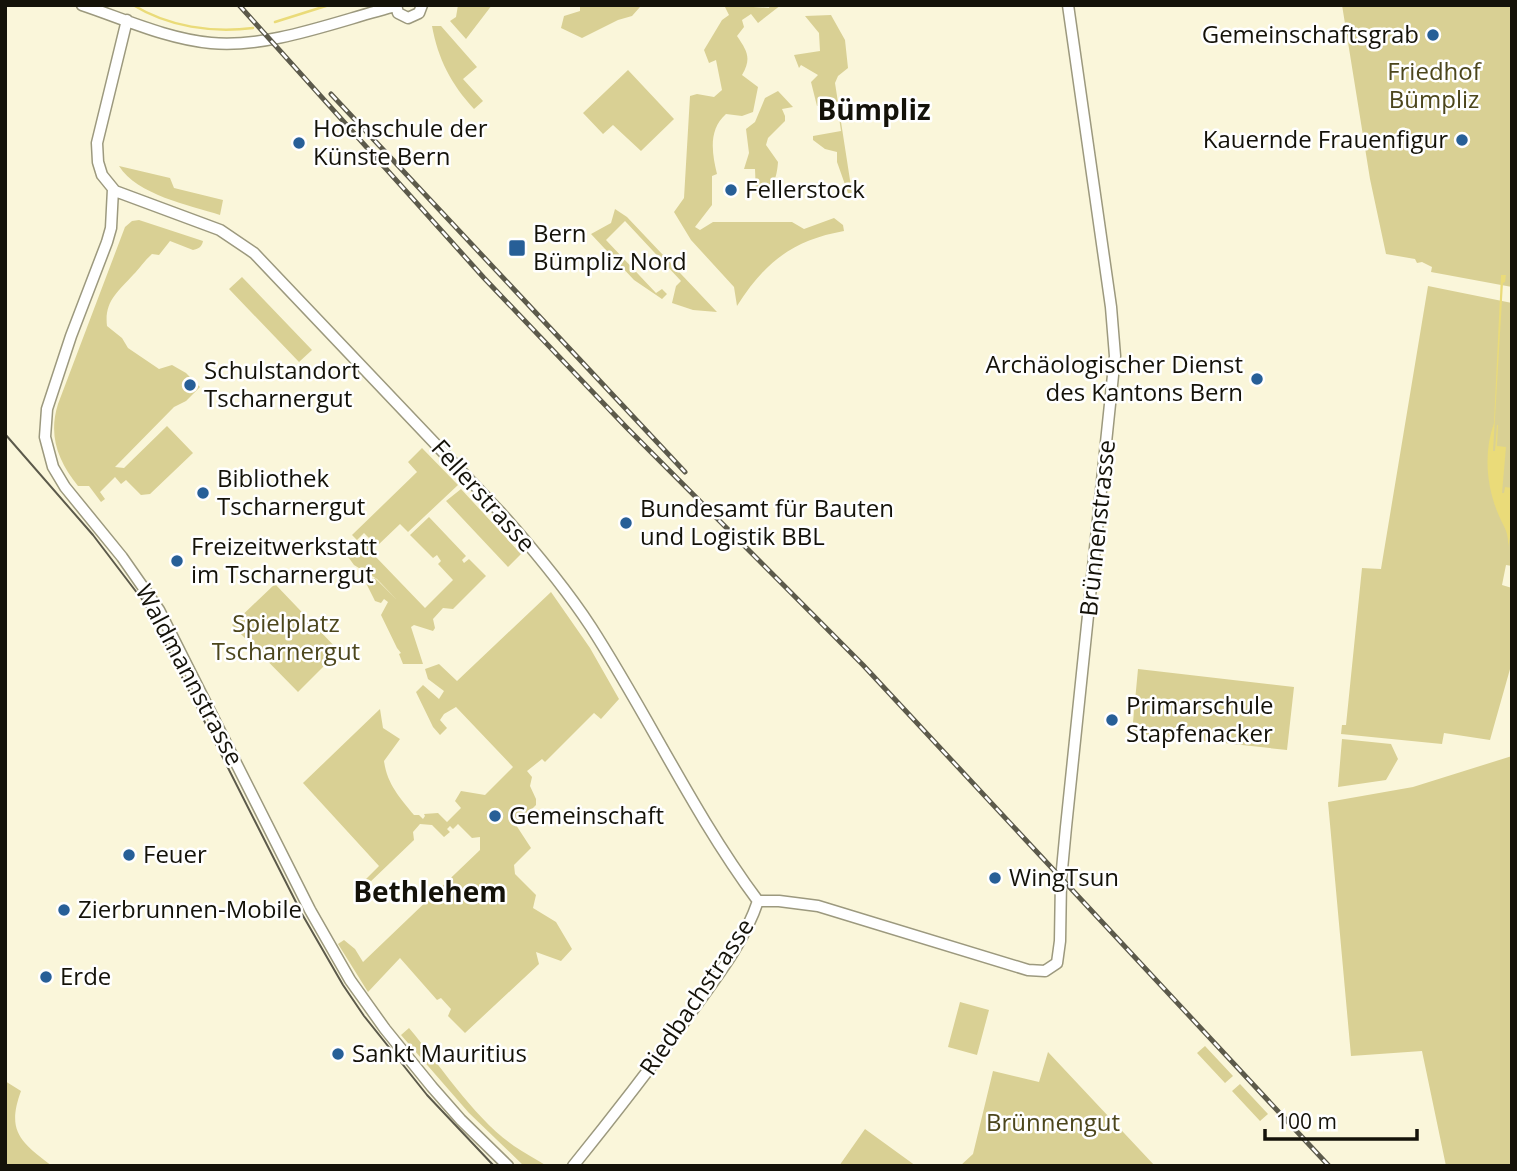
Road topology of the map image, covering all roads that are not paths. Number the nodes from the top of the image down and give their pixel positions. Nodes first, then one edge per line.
1 (82, 5) edge
2 (422, 5) edge
3 (1068, 5) edge
4 (396, 6) edge
5 (127, 20) junction
6 (113, 189) junction
7 (758, 901) junction
8 (1052, 968) joint
9 (508, 1166) edge
10 (573, 1166) edge

1 - 5 street
2 - 4 street
3 - 8 street, Brünnenstrasse
4 - 5 street
5 - 6 street, Waldmannstrasse
6 - 7 street, Fellerstrasse
6 - 9 street, Waldmannstrasse
7 - 8 street, Riedbachstrasse
7 - 10 street, Riedbachstrasse

